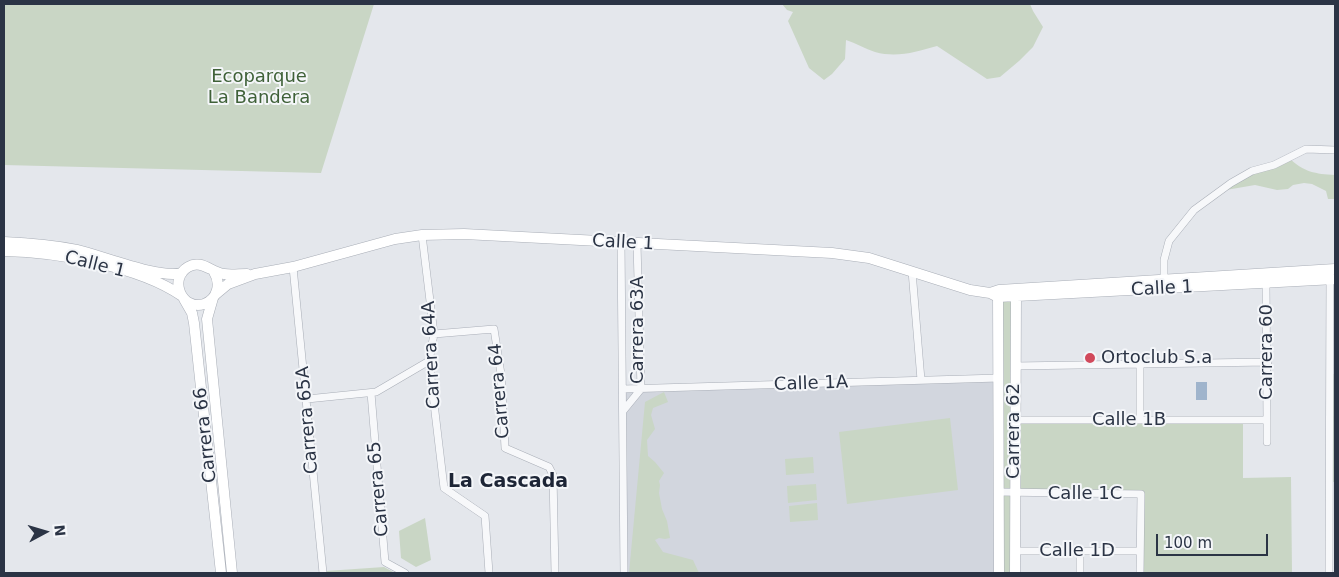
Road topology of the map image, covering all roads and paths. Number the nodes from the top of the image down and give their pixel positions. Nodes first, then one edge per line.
1 (1335, 150) edge
2 (422, 235) junction
3 (4, 242) edge
4 (621, 242) junction
5 (637, 244) junction
6 (4, 251) edge
7 (292, 266) junction
8 (912, 271) junction
9 (214, 272) junction
10 (182, 273) junction
11 (255, 274) junction
12 (1333, 274) edge
13 (1164, 280) junction
14 (1266, 284) junction
15 (996, 293) junction
16 (1016, 293) junction
17 (214, 296) junction
18 (183, 298) junction
19 (434, 334) junction
20 (429, 361) junction
21 (1268, 362) junction
22 (1140, 364) junction
23 (1015, 366) junction
24 (999, 378) junction
25 (921, 380) junction
26 (623, 389) junction
27 (641, 389) junction
28 (371, 393) junction
29 (307, 399) junction
30 (623, 411) junction
31 (1140, 419) junction
32 (1014, 420) junction
33 (1243, 420) joint
34 (1267, 420) junction
35 (1267, 442) dead end
36 (999, 492) junction
37 (1014, 493) junction
38 (1332, 523) edge
39 (1014, 551) junction
40 (1080, 551) junction
41 (1140, 551) junction
42 (221, 573) edge
43 (232, 573) edge
44 (323, 573) edge
45 (405, 573) edge
46 (489, 573) edge
47 (555, 573) edge
48 (624, 573) edge
49 (999, 573) edge
50 (1015, 573) edge
51 (1080, 573) edge
52 (1140, 573) edge
53 (1329, 573) edge

1 - 13 street
2 - 4 main road, Calle 1
2 - 7 main road, Calle 1
2 - 19 street, Carrera 64A
3 - 10 main road, Calle 1
4 - 5 main road, Calle 1
4 - 26 street, Carrera 63A
5 - 8 main road, Calle 1
5 - 27 street, Carrera 63A
6 - 18 main road, Calle 1
7 - 11 main road, Calle 1
7 - 29 street, Carrera 65A
8 - 15 main road, Calle 1
8 - 25 street
9 - 10 main road
9 - 11 main road, Calle 1
9 - 17 main road
10 - 18 main road
11 - 17 main road, Calle 1
12 - 13 main road, Calle 1
12 - 14 main road, Calle 1
12 - 38 street
13 - 16 main road, Calle 1
14 - 16 main road, Calle 1
14 - 21 street, Carrera 60
15 - 16 main road, Calle 1
15 - 24 main road, Carrera 62
16 - 23 main road, Carrera 62
17 - 18 main road
17 - 43 main road, Carrera 66
18 - 42 main road, Carrera 66
19 - 20 street, Carrera 64A
19 - 47 street, Carrera 64
20 - 28 street
20 - 46 street, Carrera 64A
21 - 22 street
21 - 34 street, Carrera 60
22 - 23 street
22 - 31 street
23 - 32 main road, Carrera 62
24 - 25 street, Calle 1A
24 - 36 main road, Carrera 62
25 - 27 street, Calle 1A
26 - 27 street, Calle 1A
26 - 30 street, Carrera 63A
27 - 30 street, Carrera 63A
28 - 29 street
28 - 45 street, Carrera 65
29 - 44 street, Carrera 65A
30 - 48 street, Carrera 63A
31 - 32 street, Calle 1B
31 - 33 street, Calle 1B
32 - 37 main road, Carrera 62
33 - 34 street, Carrera 60
34 - 35 street, Carrera 60
36 - 37 street, Calle 1C
36 - 49 main road, Carrera 62
37 - 39 main road, Carrera 62
37 - 41 street, Calle 1C
38 - 53 street
39 - 40 street, Calle 1D
39 - 50 main road, Carrera 62
40 - 41 street, Calle 1D
40 - 51 street
41 - 52 street

